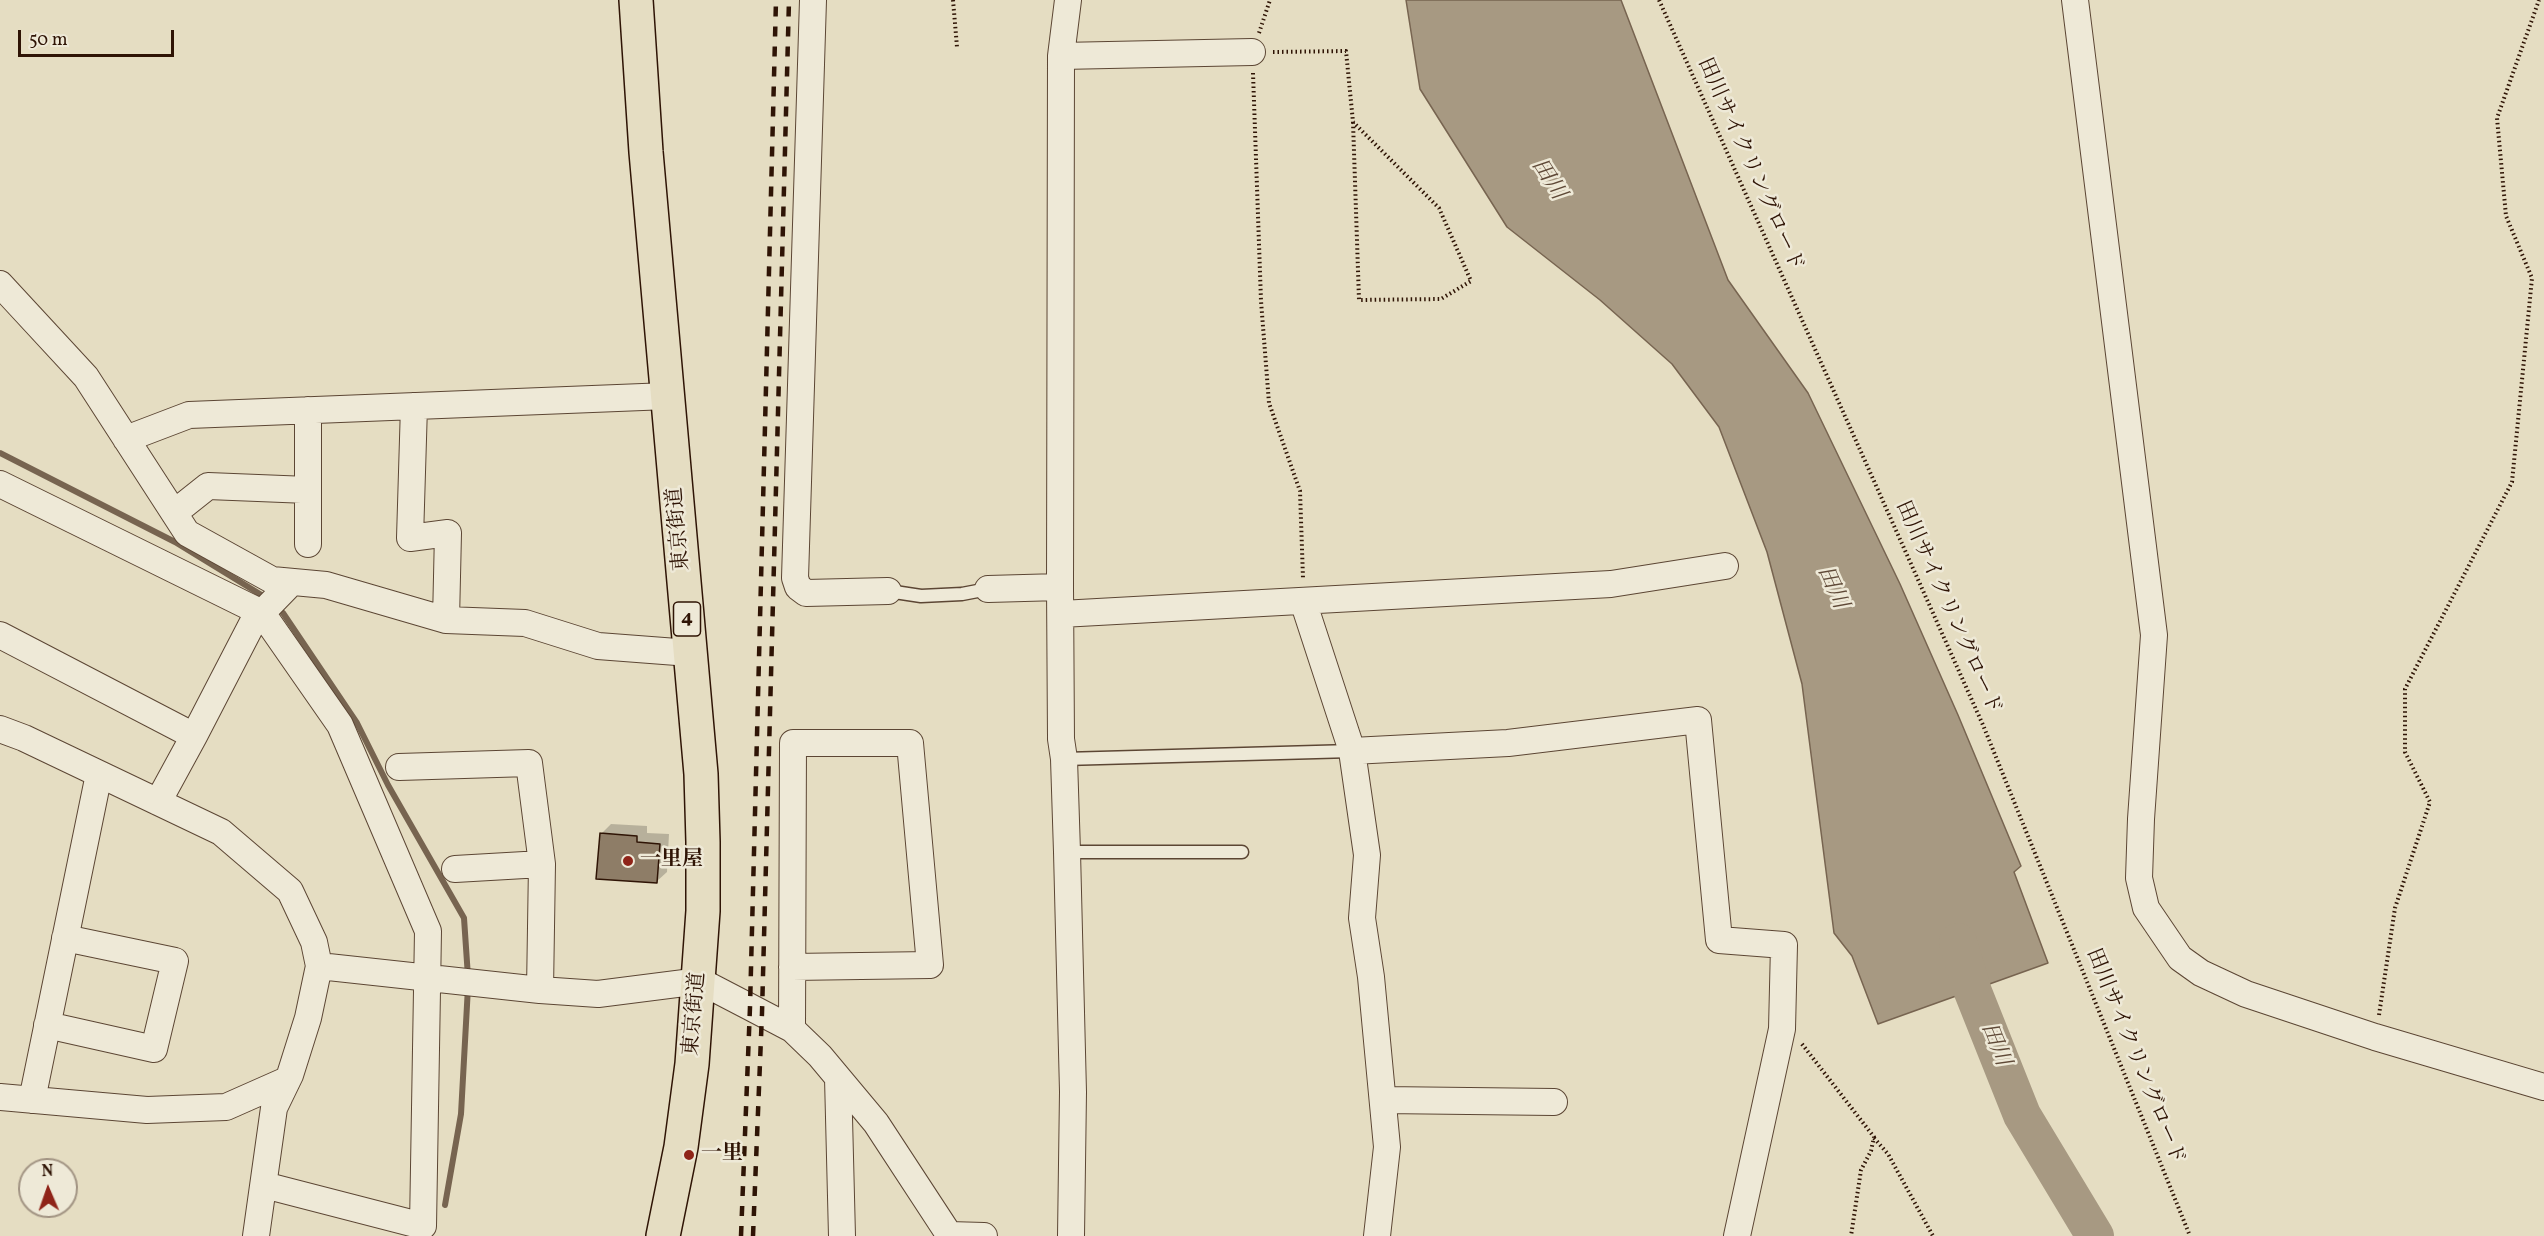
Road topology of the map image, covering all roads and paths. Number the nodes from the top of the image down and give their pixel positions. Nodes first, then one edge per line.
1 (636, 0) edge
2 (813, 0) edge
3 (953, 0) edge
4 (1068, 0) edge
5 (1270, 0) edge
6 (1659, 0) edge
7 (2075, 0) edge
8 (2539, 0) edge
9 (957, 47) dead end
10 (1252, 52) junction
11 (1062, 56) junction
12 (1353, 122) junction
13 (0, 284) edge
14 (668, 396) junction
15 (414, 406) junction
16 (308, 410) junction
17 (126, 439) junction
18 (0, 484) edge
19 (308, 489) junction
20 (174, 513) junction
21 (308, 544) dead end
22 (1725, 566) dead end
23 (289, 585) junction
24 (1060, 587) junction
25 (988, 589) joint
26 (888, 591) joint
27 (1304, 601) junction
28 (264, 610) junction
29 (1060, 614) junction
30 (446, 620) junction
31 (0, 635) edge
32 (690, 653) junction
33 (0, 729) edge
34 (194, 736) junction
35 (1352, 750) junction
36 (1064, 759) junction
37 (399, 767) dead end
38 (99, 774) junction
39 (158, 802) junction
40 (1067, 852) junction
41 (1242, 852) dead end
42 (542, 864) junction
43 (455, 869) dead end
44 (65, 938) junction
45 (319, 966) junction
46 (792, 967) junction
47 (429, 978) junction
48 (700, 981) junction
49 (540, 990) junction
50 (47, 1024) junction
51 (792, 1029) junction
52 (1782, 1029) junction
53 (2375, 1037) junction
54 (838, 1078) junction
55 (287, 1080) junction
56 (2544, 1087) edge
57 (0, 1097) edge
58 (32, 1100) junction
59 (1383, 1100) junction
60 (1554, 1102) dead end
61 (1874, 1137) junction
62 (264, 1185) junction
63 (422, 1231) edge
64 (256, 1236) edge
65 (663, 1236) edge
66 (842, 1236) edge
67 (949, 1236) edge
68 (984, 1236) edge
69 (1071, 1236) edge
70 (1377, 1236) edge
71 (1737, 1236) edge
72 (1851, 1236) edge
73 (1933, 1236) edge
74 (2190, 1236) edge

1 - 14 highway, 東京街道 / 4
2 - 26 street
3 - 9 path
4 - 11 street
5 - 10 path
6 - 74 path, 田川サイクリングロード
7 - 53 street
8 - 53 path
10 - 11 street
10 - 12 path
10 - 27 path
11 - 24 street
12 - 12 path
13 - 17 street
14 - 15 street
14 - 32 highway, 東京街道 / 4
15 - 16 street
15 - 30 street
16 - 17 street
16 - 19 street
17 - 20 street
18 - 28 street
19 - 20 street
19 - 21 street
20 - 23 street
22 - 27 street
23 - 28 street
23 - 30 street
24 - 25 street
24 - 29 street
25 - 26 lane
27 - 29 street
27 - 35 street
28 - 34 street
28 - 47 street
29 - 36 street
30 - 32 street
31 - 34 street
32 - 48 highway, 東京街道 / 4
33 - 38 street
34 - 39 street
35 - 36 lane
35 - 52 street
35 - 59 street
36 - 40 street
37 - 42 street
38 - 39 street
38 - 44 street
39 - 45 street
40 - 41 lane
40 - 69 street
42 - 43 street
42 - 49 street
44 - 50 street
44 - 50 street
45 - 47 street
45 - 55 street
46 - 46 street
46 - 51 street
47 - 49 street
47 - 63 street
48 - 49 street
48 - 51 street
48 - 65 highway, 東京街道 / 4
50 - 58 street
51 - 54 street
52 - 61 path
52 - 71 street
53 - 56 street
54 - 66 street
54 - 67 street
55 - 58 street
55 - 62 street
57 - 58 street
59 - 60 street
59 - 70 street
61 - 72 path
61 - 73 path
62 - 63 street
62 - 64 street
67 - 68 street

